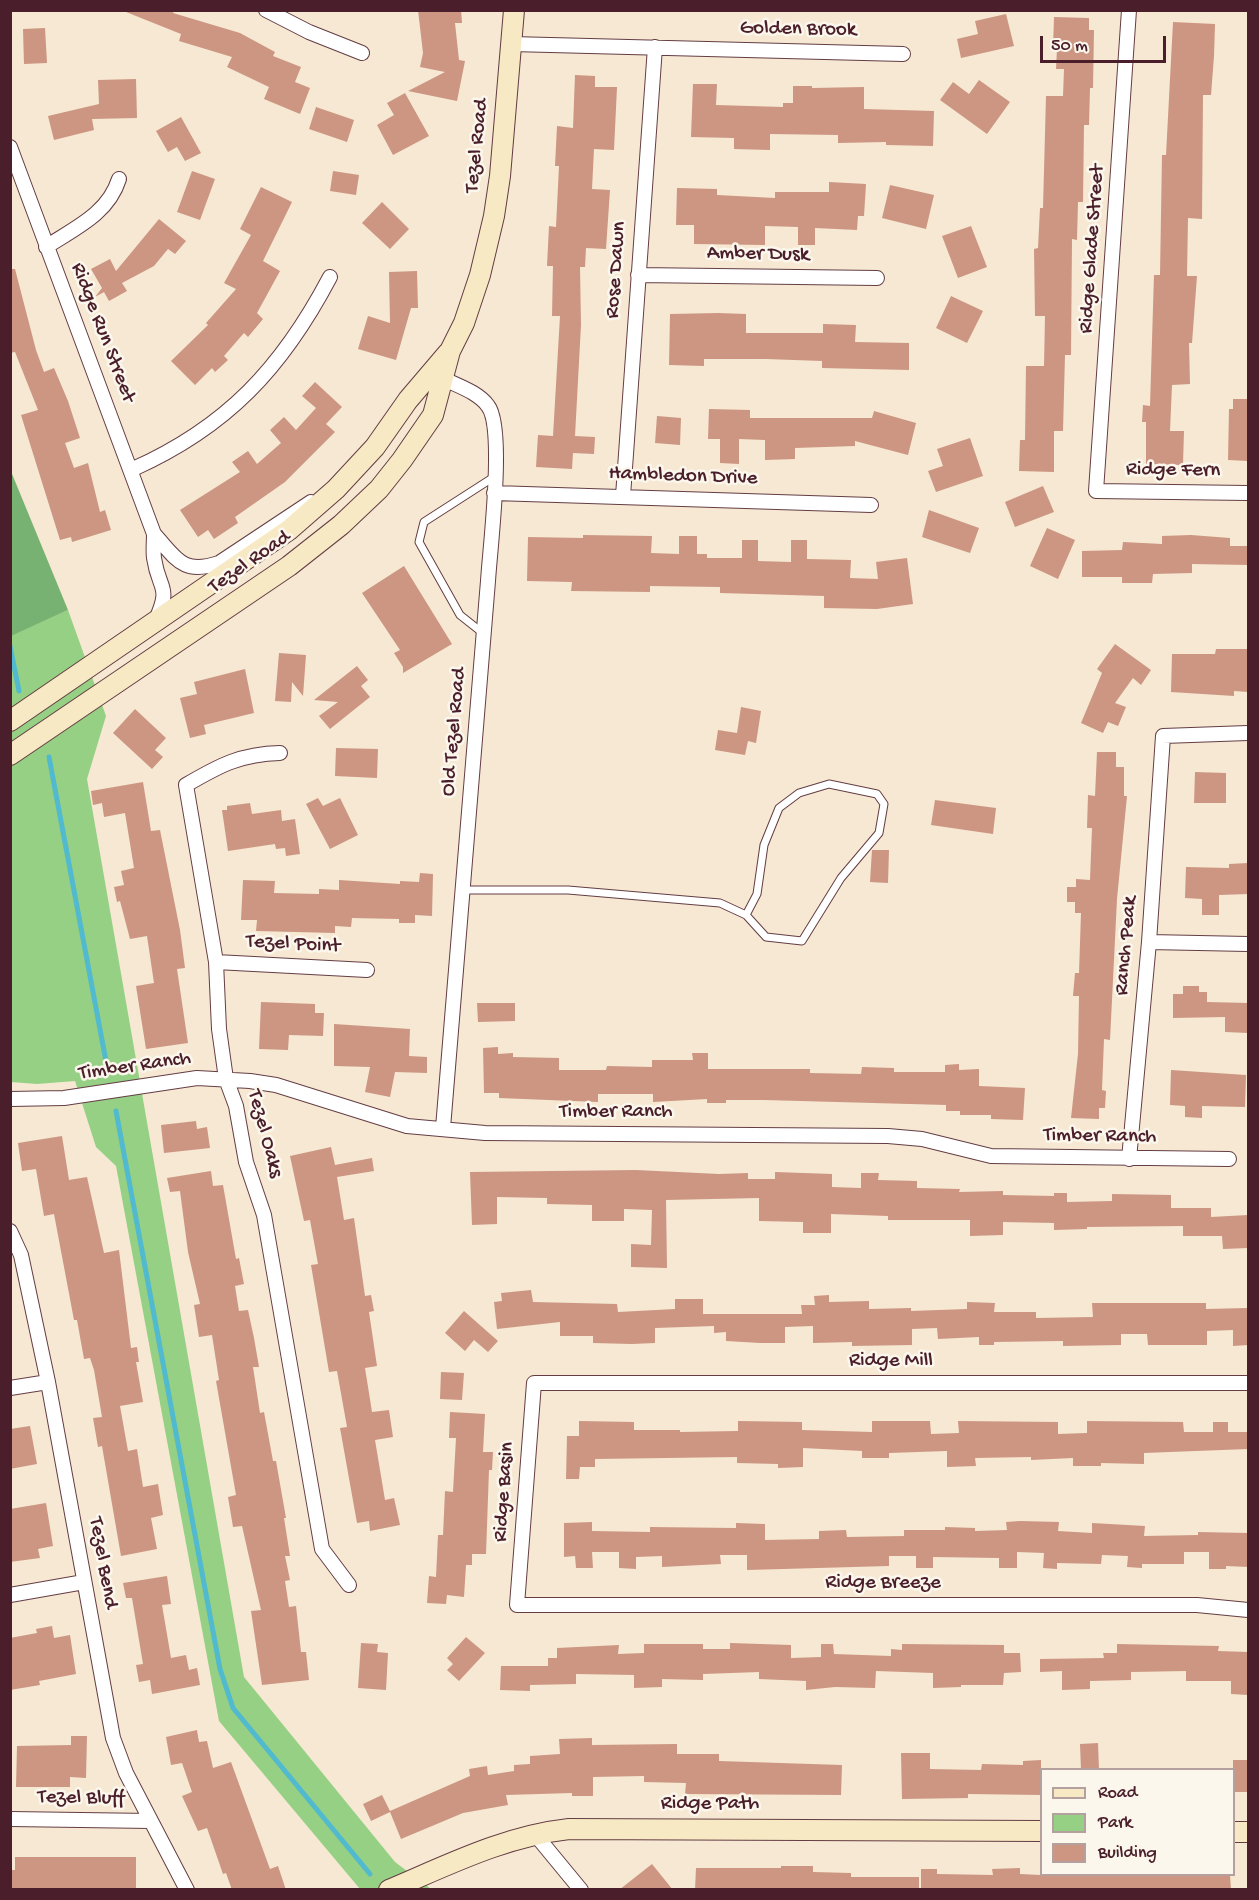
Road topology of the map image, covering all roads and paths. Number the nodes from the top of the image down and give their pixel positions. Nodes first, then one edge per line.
1 (266, 10) edge
2 (514, 10) edge
3 (1129, 10) edge
4 (511, 44) junction
5 (655, 47) junction
6 (362, 53) dead end
7 (903, 54) dead end
8 (10, 147) edge
9 (119, 179) dead end
10 (46, 247) junction
11 (638, 274) junction
12 (330, 277) dead end
13 (877, 278) dead end
14 (438, 376) junction
15 (133, 469) junction
16 (494, 477) junction
17 (340, 485) junction
18 (1096, 491) joint
19 (494, 493) junction
20 (1248, 493) edge
21 (623, 496) junction
22 (871, 505) dead end
23 (154, 534) junction
24 (154, 624) junction
25 (484, 634) junction
26 (10, 721) edge
27 (1248, 734) edge
28 (280, 753) dead end
29 (10, 755) edge
30 (463, 890) junction
31 (746, 915) junction
32 (1149, 942) junction
33 (1248, 944) edge
34 (216, 962) junction
35 (367, 970) dead end
36 (226, 1079) junction
37 (10, 1099) edge
38 (443, 1128) junction
39 (1128, 1159) junction
40 (1229, 1159) dead end
41 (10, 1232) edge
42 (48, 1382) junction
43 (534, 1383) joint
44 (1248, 1383) edge
45 (10, 1388) edge
46 (84, 1582) junction
47 (349, 1585) dead end
48 (10, 1596) edge
49 (517, 1605) joint
50 (1248, 1611) edge
51 (10, 1819) edge
52 (151, 1821) junction
53 (1040, 1831) edge
54 (534, 1833) junction
55 (187, 1890) edge
56 (389, 1890) edge
57 (581, 1890) edge

1 - 6 street
2 - 4 main road, Tezel Road
3 - 18 street, Ridge Glade Street
4 - 5 street, Golden Brook
4 - 14 main road, Tezel Road
5 - 7 street, Golden Brook
5 - 11 street, Rose Dawn
8 - 10 street, Ridge Run Street
9 - 10 street
10 - 15 street, Ridge Run Street
11 - 13 street, Amber Dusk
11 - 21 street, Rose Dawn
12 - 15 street
14 - 16 street, Old Tezel Road
14 - 17 main road, Tezel Road
14 - 29 main road, Tezel Road
15 - 23 street, Ridge Run Street
16 - 19 street, Old Tezel Road
16 - 25 lane
17 - 23 street, Ridge Run Street
17 - 24 main road, Tezel Road
18 - 20 street, Ridge Fern
19 - 21 street, Hambledon Drive
19 - 25 street, Old Tezel Road
21 - 22 street, Hambledon Drive
23 - 24 street, Ridge Run Street
24 - 26 main road, Tezel Road
25 - 30 street, Old Tezel Road
27 - 32 street, Ranch Peak
28 - 34 street, Tezel Oaks
30 - 31 lane
30 - 38 street, Old Tezel Road
31 - 31 lane
32 - 33 street
32 - 39 street, Ranch Peak
34 - 35 street, Tezel Point
34 - 36 street, Tezel Oaks
36 - 37 street, Timber Ranch
36 - 38 street, Timber Ranch
36 - 47 street, Tezel Oaks
38 - 39 street, Timber Ranch
39 - 40 street, Timber Ranch
41 - 42 street, Tezel Bend
42 - 45 street
42 - 46 street, Tezel Bend
43 - 44 street, Ridge Mill
43 - 49 street, Ridge Basin
46 - 48 street
46 - 52 street, Tezel Bend
49 - 50 street, Ridge Breeze
51 - 52 street, Tezel Bluff
52 - 55 street, Tezel Bend
53 - 54 main road, Ridge Path
54 - 56 main road, Ridge Path
54 - 57 street

